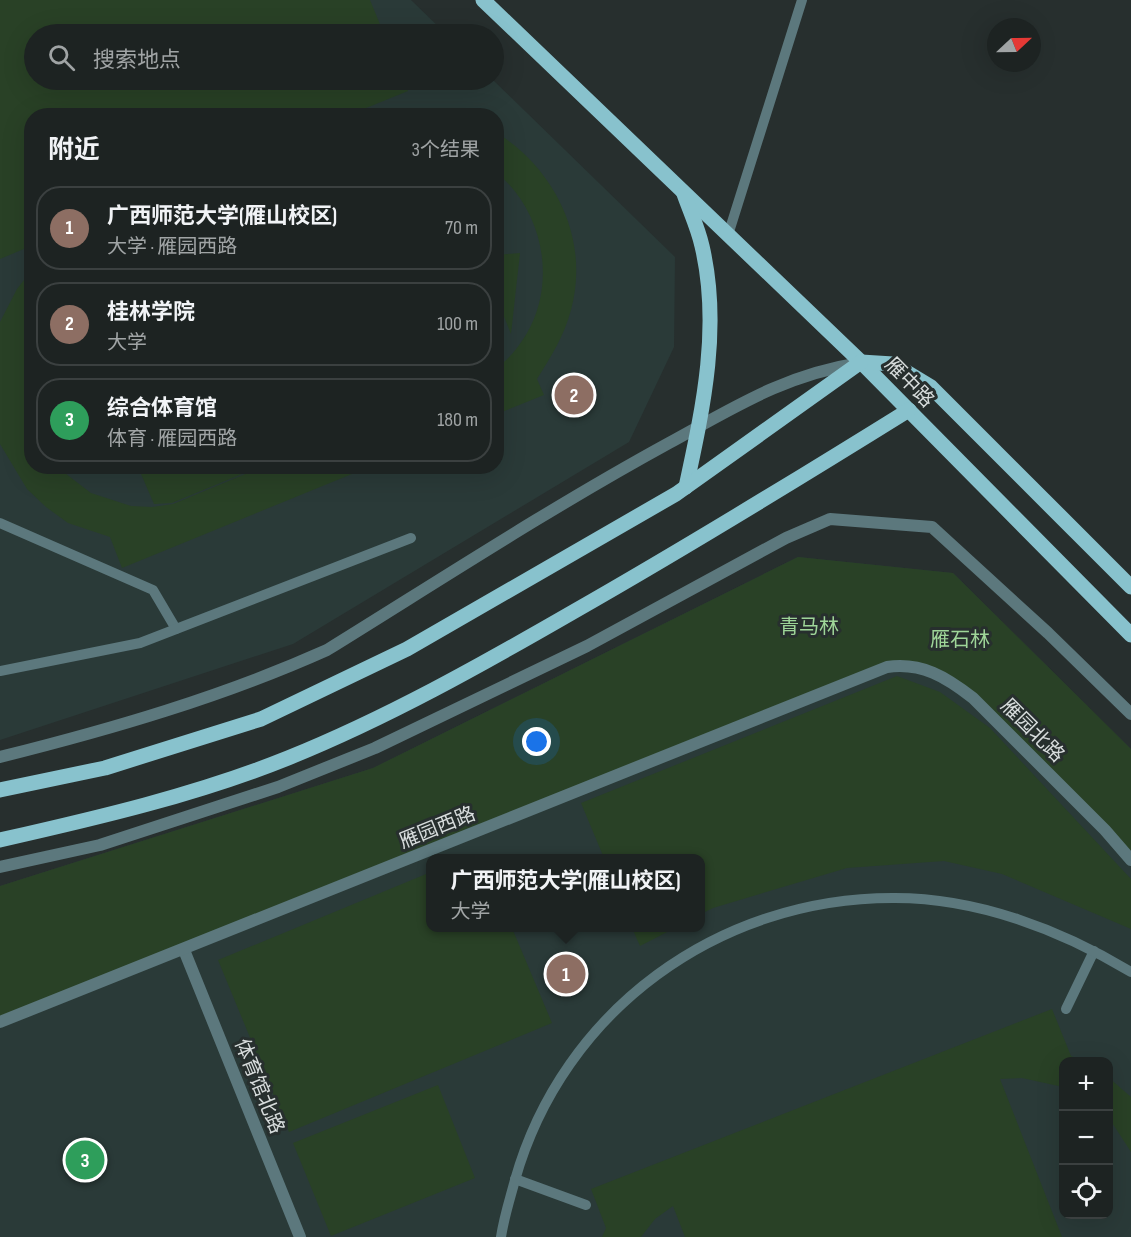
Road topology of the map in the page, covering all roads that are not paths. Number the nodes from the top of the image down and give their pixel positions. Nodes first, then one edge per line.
1 (483, 0) edge
2 (802, 0) edge
3 (683, 191) junction
4 (728, 235) junction
5 (861, 362) junction
6 (909, 410) junction
7 (699, 427) junction
8 (686, 487) junction
9 (0, 523) edge
10 (411, 538) dead end
11 (1131, 587) edge
12 (176, 629) junction
13 (1131, 635) edge
14 (887, 667) joint
15 (0, 671) edge
16 (1131, 714) edge
17 (0, 757) edge
18 (0, 790) edge
19 (0, 840) edge
20 (1131, 860) edge
21 (0, 867) edge
22 (184, 950) junction
23 (1094, 951) junction
24 (1131, 972) edge
25 (1066, 1009) dead end
26 (0, 1022) edge
27 (516, 1179) junction
28 (586, 1204) dead end
29 (300, 1237) edge
30 (501, 1237) edge

1 - 3 main road
2 - 4 lane
3 - 4 main road
3 - 7 main road
4 - 5 main road
5 - 6 main road, 雁中路
5 - 7 street
5 - 8 main road
5 - 11 main road, 雁中路
6 - 13 main road, 雁中路
6 - 19 main road
7 - 8 main road
7 - 17 street
8 - 18 main road
9 - 12 lane
10 - 12 lane
12 - 15 lane
14 - 20 street, 雁园北路
14 - 22 street, 雁园西路
16 - 21 street
22 - 26 street, 雁园西路
22 - 29 street, 体育馆北路
23 - 24 lane
23 - 25 lane
23 - 27 lane
27 - 28 lane
27 - 30 lane

